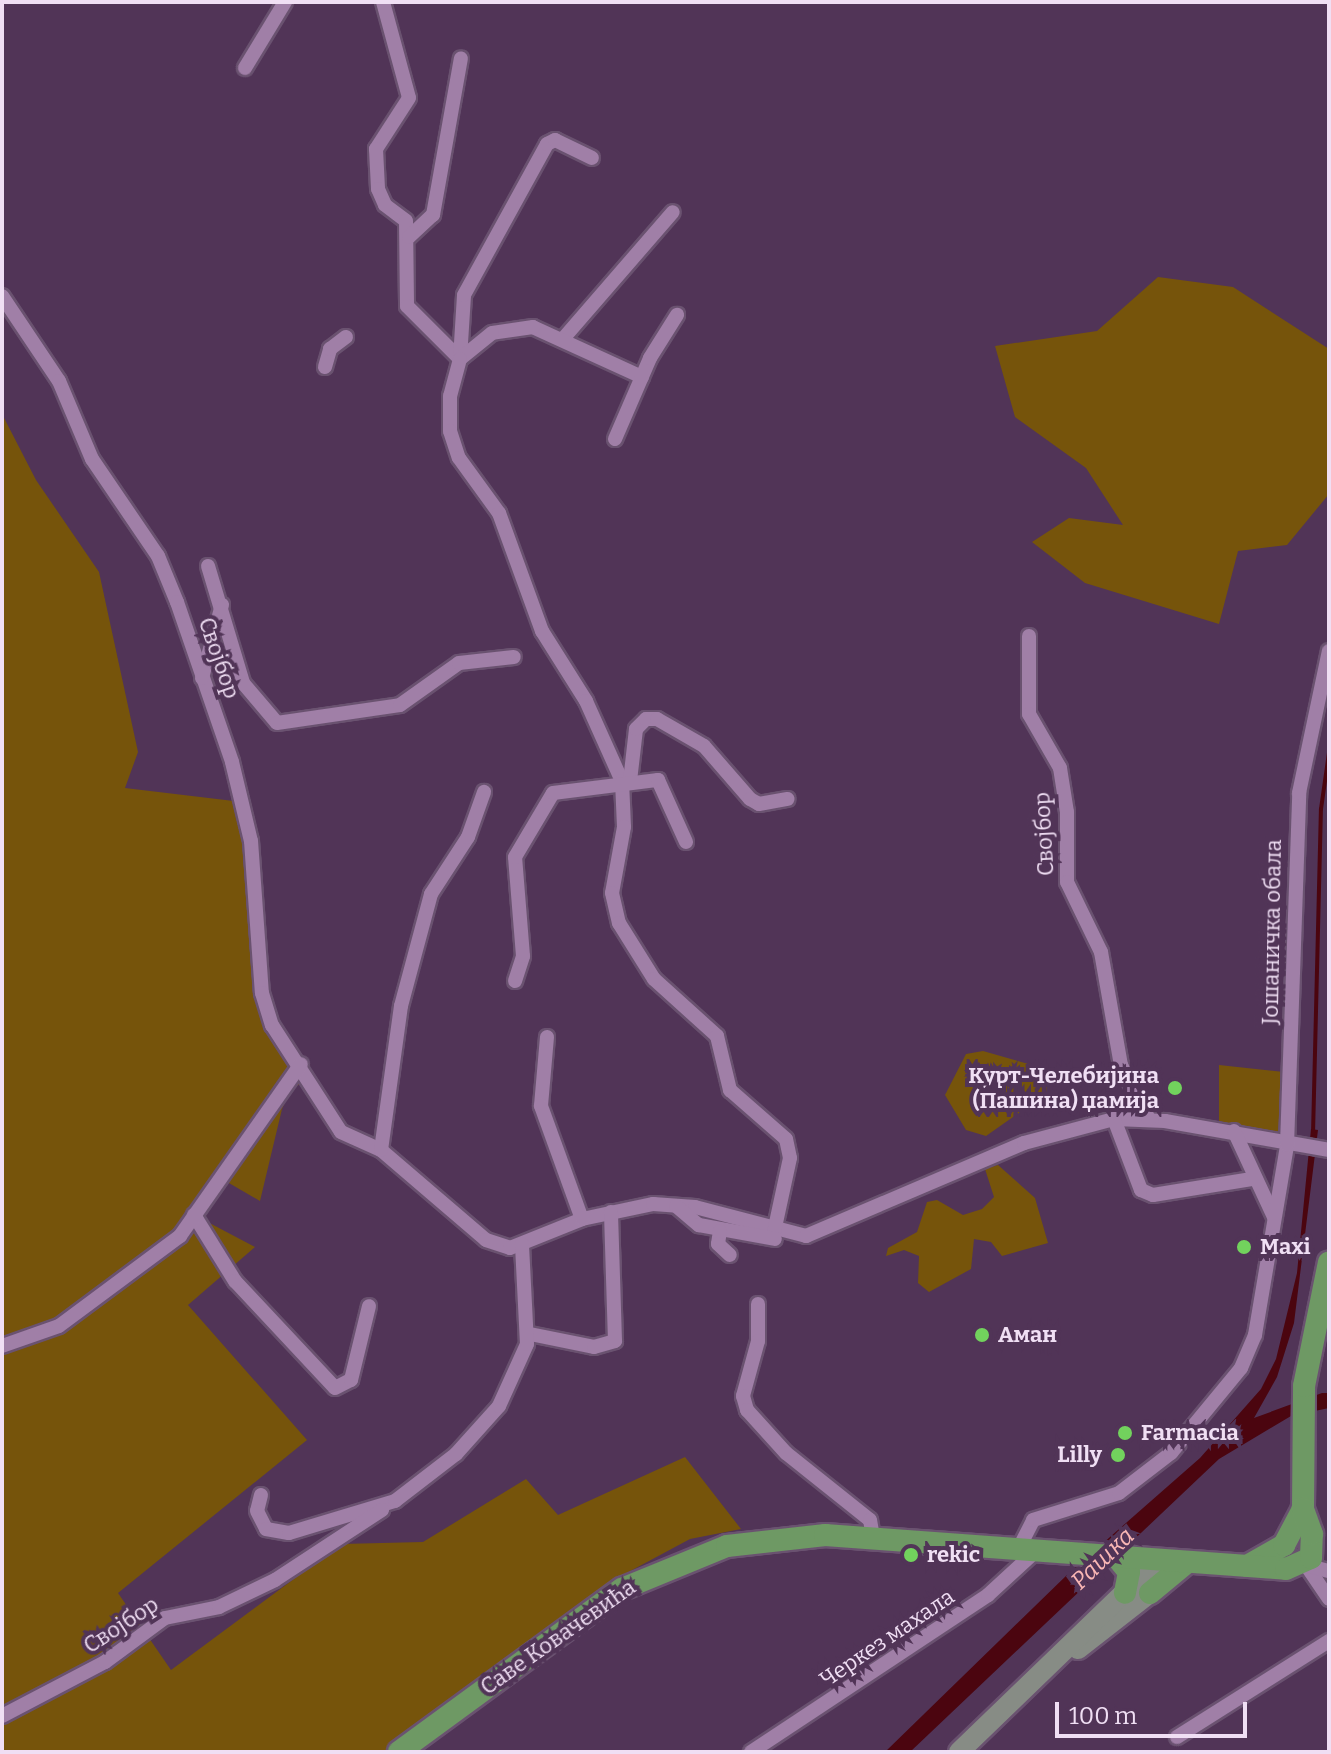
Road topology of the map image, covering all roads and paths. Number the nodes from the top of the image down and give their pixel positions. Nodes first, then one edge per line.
1 (285, 2) edge
2 (383, 2) edge
3 (461, 58) dead end
4 (245, 68) dead end
5 (592, 158) dead end
6 (673, 212) dead end
7 (409, 237) junction
8 (2, 296) edge
9 (677, 315) dead end
10 (346, 337) dead end
11 (562, 340) junction
12 (460, 359) junction
13 (325, 367) dead end
14 (642, 377) junction
15 (615, 439) dead end
16 (208, 566) dead end
17 (222, 605) junction
18 (1029, 636) dead end
19 (1329, 651) edge
20 (514, 657) dead end
21 (202, 678) junction
22 (626, 781) junction
23 (484, 792) dead end
24 (788, 799) dead end
25 (686, 842) dead end
26 (515, 981) dead end
27 (547, 1037) dead end
28 (301, 1064) junction
29 (1114, 1119) junction
30 (1149, 1119) junction
31 (1234, 1131) junction
32 (1287, 1145) junction
33 (381, 1150) junction
34 (1328, 1150) edge
35 (1252, 1179) junction
36 (676, 1206) junction
37 (611, 1212) junction
38 (194, 1215) junction
39 (1274, 1217) junction
40 (582, 1219) junction
41 (720, 1231) junction
42 (774, 1232) junction
43 (790, 1236) junction
44 (522, 1244) junction
45 (730, 1255) dead end
46 (1329, 1262) edge
47 (758, 1304) dead end
48 (369, 1306) dead end
49 (530, 1334) junction
50 (2, 1346) edge
51 (261, 1495) dead end
52 (386, 1503) junction
53 (1303, 1509) junction
54 (873, 1537) junction
55 (1039, 1549) junction
56 (1158, 1560) junction
57 (1185, 1564) junction
58 (1306, 1565) junction
59 (1246, 1566) junction
60 (1126, 1571) junction
61 (1329, 1571) edge
62 (1150, 1593) junction
63 (1329, 1599) edge
64 (1329, 1641) edge
65 (1044, 1669) junction
66 (2, 1716) edge
67 (1177, 1737) dead end
68 (399, 1752) edge
69 (751, 1752) edge
70 (959, 1752) edge

1 - 4 street
2 - 7 street
3 - 7 street
5 - 12 street
6 - 11 street
7 - 12 street
8 - 21 street, Својбор
9 - 14 street
10 - 13 street
11 - 12 street
11 - 14 street
12 - 22 street
14 - 15 street
16 - 17 street
17 - 20 street
17 - 21 street
18 - 30 street, Својбор
19 - 32 street, Јошаничка обала
21 - 28 street, Својбор
22 - 24 street
22 - 25 street
22 - 26 street
22 - 42 street
23 - 33 street
27 - 40 street
28 - 33 street, Својбор
28 - 38 street
29 - 30 street
29 - 35 street
29 - 43 street
30 - 31 street
31 - 32 street
31 - 35 street
32 - 34 street
32 - 39 street, Јошаничка обала
33 - 44 street, Својбор
35 - 39 street
36 - 37 street
36 - 41 street
36 - 42 street
37 - 40 street
37 - 49 street
38 - 48 street
38 - 50 street
39 - 55 street, Черкез махала
40 - 44 street
41 - 43 street
41 - 45 street
42 - 43 street
44 - 49 street
46 - 53 main road
47 - 54 street
49 - 52 street, Својбор
51 - 52 street, Својбор
52 - 66 street, Својбор
53 - 58 main road
53 - 59 main road
54 - 55 main road, Саве Ковачевића
54 - 68 main road, Саве Ковачевића
55 - 60 main road, Саве Ковачевића
55 - 69 street, Черкез махала
56 - 57 main road, Саве Ковачевића
56 - 60 main road, Саве Ковачевића
56 - 60 street
56 - 62 street
57 - 59 main road, Саве Ковачевића
57 - 62 main road
58 - 59 main road, Саве Ковачевића
58 - 61 street
58 - 63 street
60 - 65 street
62 - 65 street
64 - 67 street
65 - 70 street

